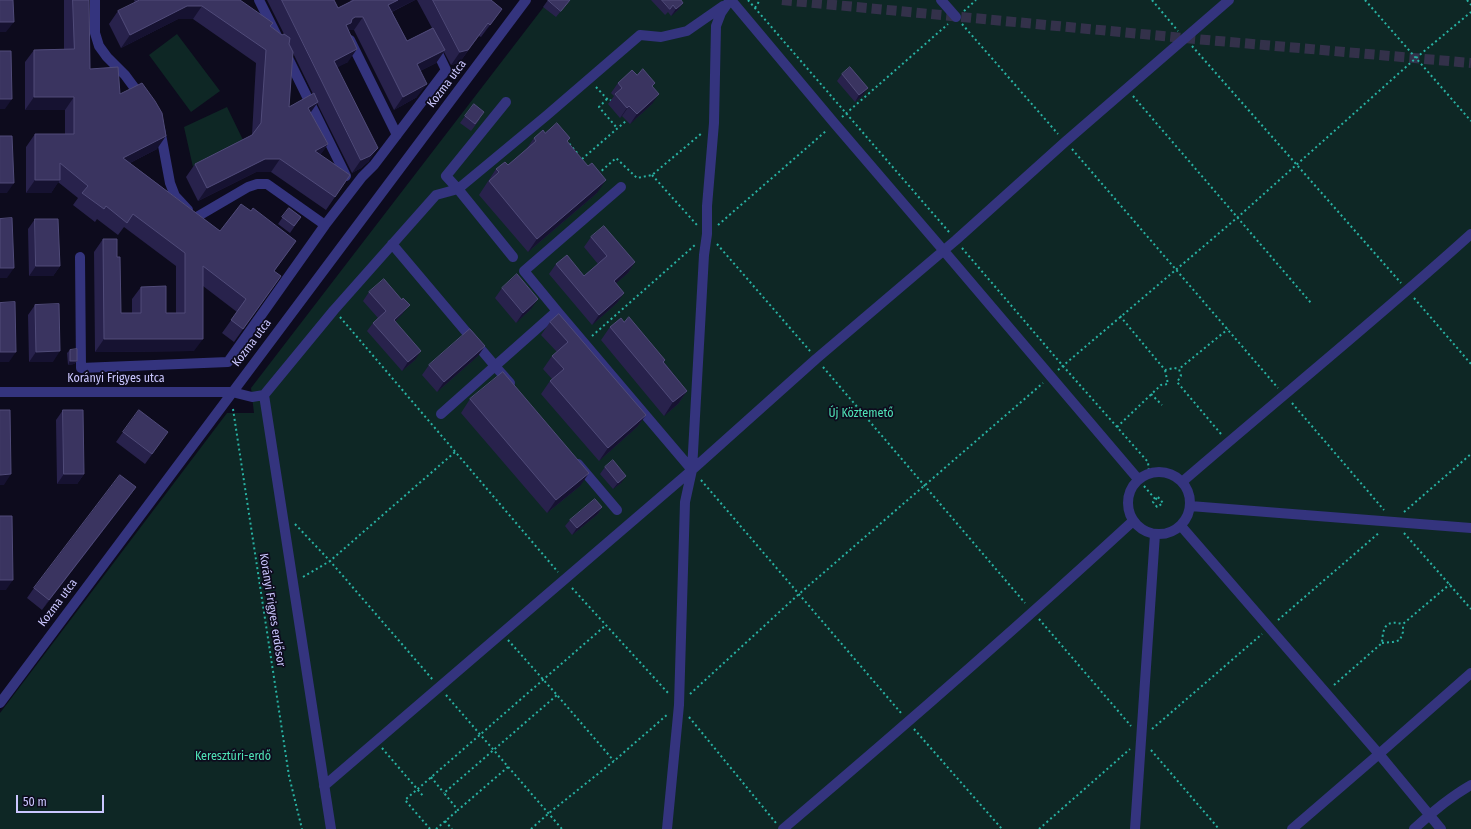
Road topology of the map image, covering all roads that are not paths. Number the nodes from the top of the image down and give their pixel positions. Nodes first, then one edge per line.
1 (95, 0) edge
2 (259, 0) edge
3 (526, 0) edge
4 (730, 0) edge
5 (941, 0) edge
6 (1229, 0) edge
7 (956, 17) road end
8 (429, 35) edge
9 (348, 36) edge
10 (280, 44) edge
11 (286, 54) edge
12 (506, 102) dead end
13 (147, 105) edge
14 (155, 117) edge
15 (397, 135) junction
16 (346, 176) edge
17 (621, 187) dead end
18 (458, 189) junction
19 (325, 225) junction
20 (1471, 234) edge
21 (392, 244) junction
22 (944, 250) junction
23 (80, 257) dead end
24 (513, 257) dead end
25 (557, 311) junction
26 (496, 366) junction
27 (516, 390) edge
28 (0, 392) edge
29 (232, 392) junction
30 (264, 395) junction
31 (441, 414) dead end
32 (572, 456) edge
33 (692, 470) junction
34 (1138, 479) junction
35 (1182, 482) junction
36 (1190, 506) junction
37 (617, 510) dead end
38 (1133, 521) junction
39 (1180, 526) junction
40 (1471, 528) edge
41 (1155, 534) junction
42 (1471, 673) edge
43 (0, 703) edge
44 (1379, 754) junction
45 (1471, 785) edge
46 (324, 786) junction
47 (1429, 814) junction
48 (331, 829) edge
49 (667, 829) edge
50 (783, 829) edge
51 (1135, 829) edge
52 (1292, 829) edge
53 (1414, 829) edge
54 (1441, 829) edge

1 - 13 street
2 - 10 street
3 - 29 street, Kozma utca
4 - 18 street
4 - 22 street
4 - 33 street
5 - 7 street
6 - 22 street
8 - 15 street
9 - 15 street
11 - 16 street
12 - 18 street
14 - 19 street
15 - 19 street
17 - 25 street
18 - 21 street
18 - 24 street
19 - 23 street
20 - 35 street
21 - 26 street
21 - 30 street
22 - 33 street
22 - 34 street
25 - 26 street
25 - 33 street
26 - 27 street
26 - 31 street
28 - 29 street, Korányi Frigyes utca
29 - 30 street, Korányi Frigyes utca
29 - 43 street, Kozma utca
30 - 46 street
32 - 37 street
33 - 46 street
33 - 49 street
34 - 35 street
34 - 38 street
35 - 36 street
36 - 39 street
36 - 40 street
38 - 41 street
38 - 50 street
39 - 41 street
39 - 44 street
41 - 51 street
42 - 44 street
44 - 47 street
44 - 52 street
45 - 47 street
46 - 48 street
47 - 53 street
47 - 54 street

